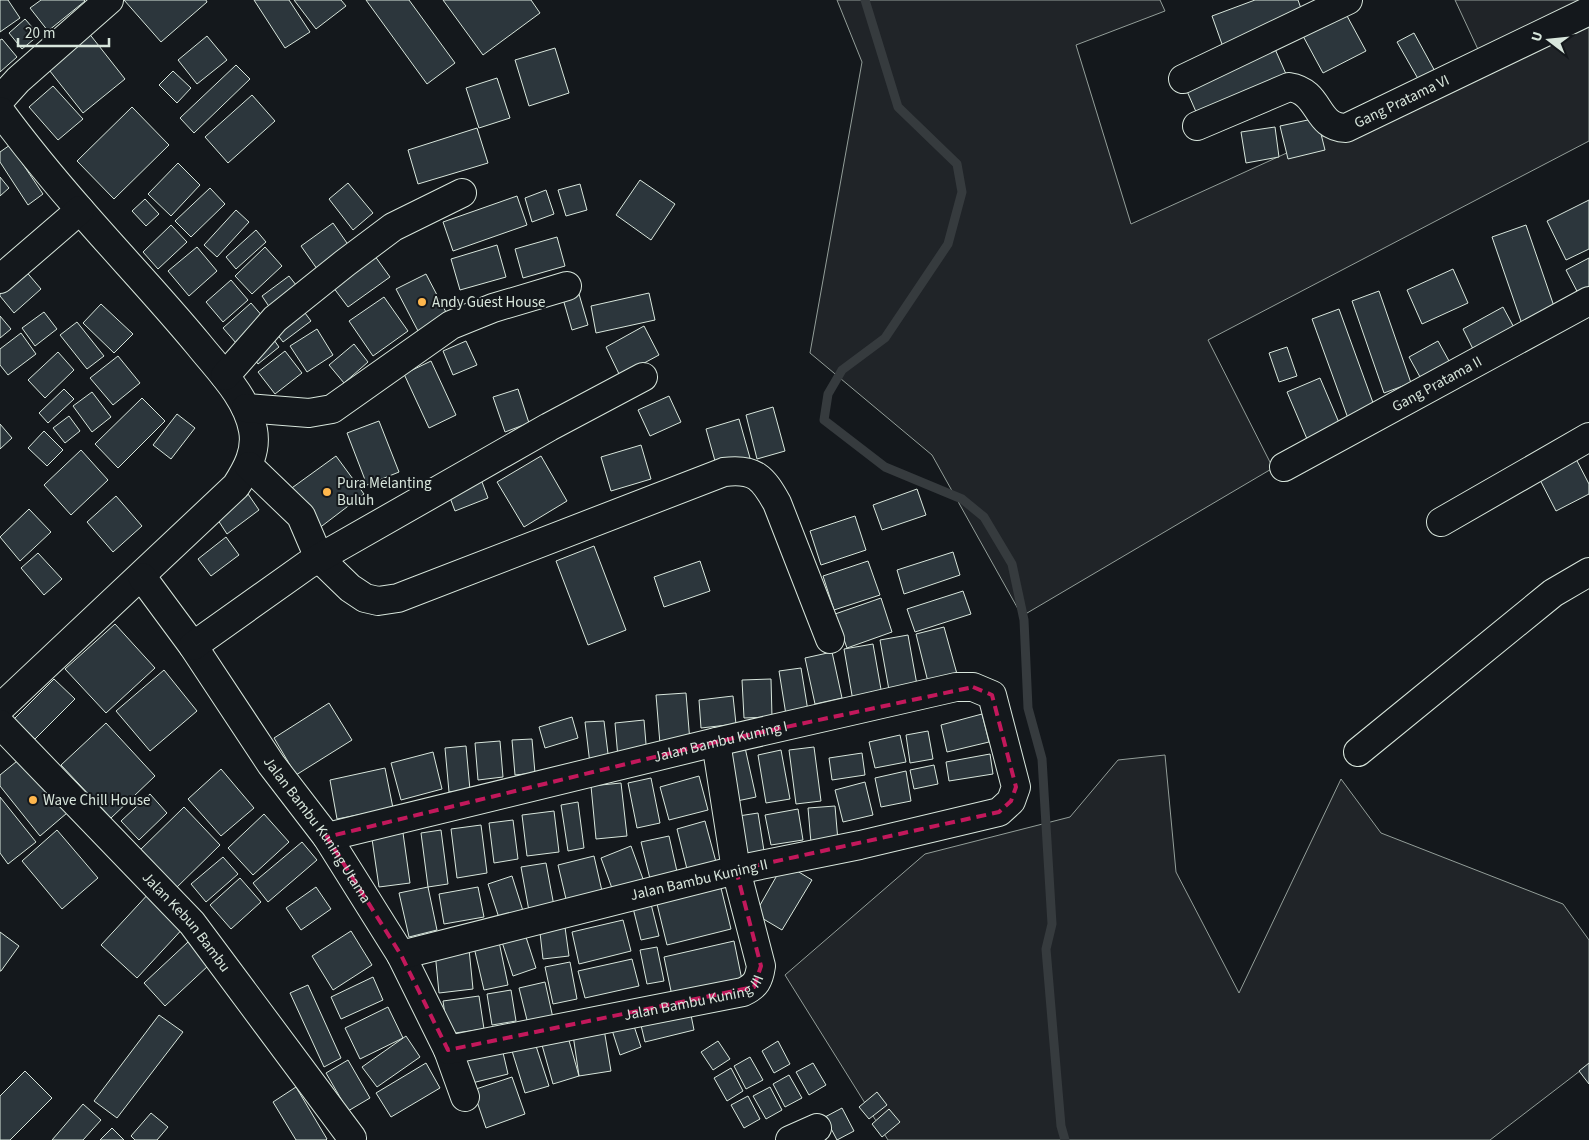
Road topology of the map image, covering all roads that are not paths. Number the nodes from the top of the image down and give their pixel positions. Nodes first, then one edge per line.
1 (110, 0) edge
2 (1348, 0) edge
3 (1589, 11) edge
4 (1183, 79) dead end
5 (2, 115) edge
6 (1197, 126) dead end
7 (462, 194) dead end
8 (80, 210) junction
9 (0, 279) edge
10 (566, 286) dead end
11 (1589, 301) edge
12 (224, 376) junction
13 (643, 377) dead end
14 (246, 408) junction
15 (1589, 437) edge
16 (249, 466) junction
17 (1284, 467) dead end
18 (1441, 522) dead end
19 (318, 558) junction
20 (1589, 572) edge
21 (142, 577) junction
22 (830, 639) dead end
23 (193, 646) junction
24 (0, 708) edge
25 (0, 724) edge
26 (716, 742) junction
27 (1358, 752) dead end
28 (999, 812) joint
29 (327, 837) junction
30 (736, 870) junction
31 (402, 955) junction
32 (448, 1050) junction
33 (464, 1097) dead end
34 (817, 1128) dead end
35 (352, 1138) dead end
36 (790, 1140) edge

1 - 5 street
2 - 4 street
3 - 6 street, Gang Pratama VI
5 - 8 street
7 - 12 street
8 - 9 street
8 - 12 street
10 - 14 street
11 - 17 street, Gang Pratama II
12 - 14 street
13 - 19 street
14 - 16 street
15 - 18 street
16 - 19 street
16 - 21 street
19 - 22 street
19 - 23 street
20 - 27 street
21 - 23 street, Jalan Bambu Kuning Utama
21 - 24 street
23 - 29 street, Jalan Bambu Kuning Utama
25 - 35 street, Jalan Kebun Bambu
26 - 28 street, Jalan Bambu Kuning I
26 - 29 street, Jalan Bambu Kuning I
26 - 30 street, Jalan Bambu Kuning III
28 - 30 street, Jalan Bambu Kuning II
29 - 31 street, Jalan Bambu Kuning Utama
30 - 31 street, Jalan Bambu Kuning II
30 - 32 street, Jalan Bambu Kuning III
31 - 32 street, Jalan Bambu Kuning Utama
32 - 33 street, Jalan Bambu Kuning Utama
34 - 36 street

